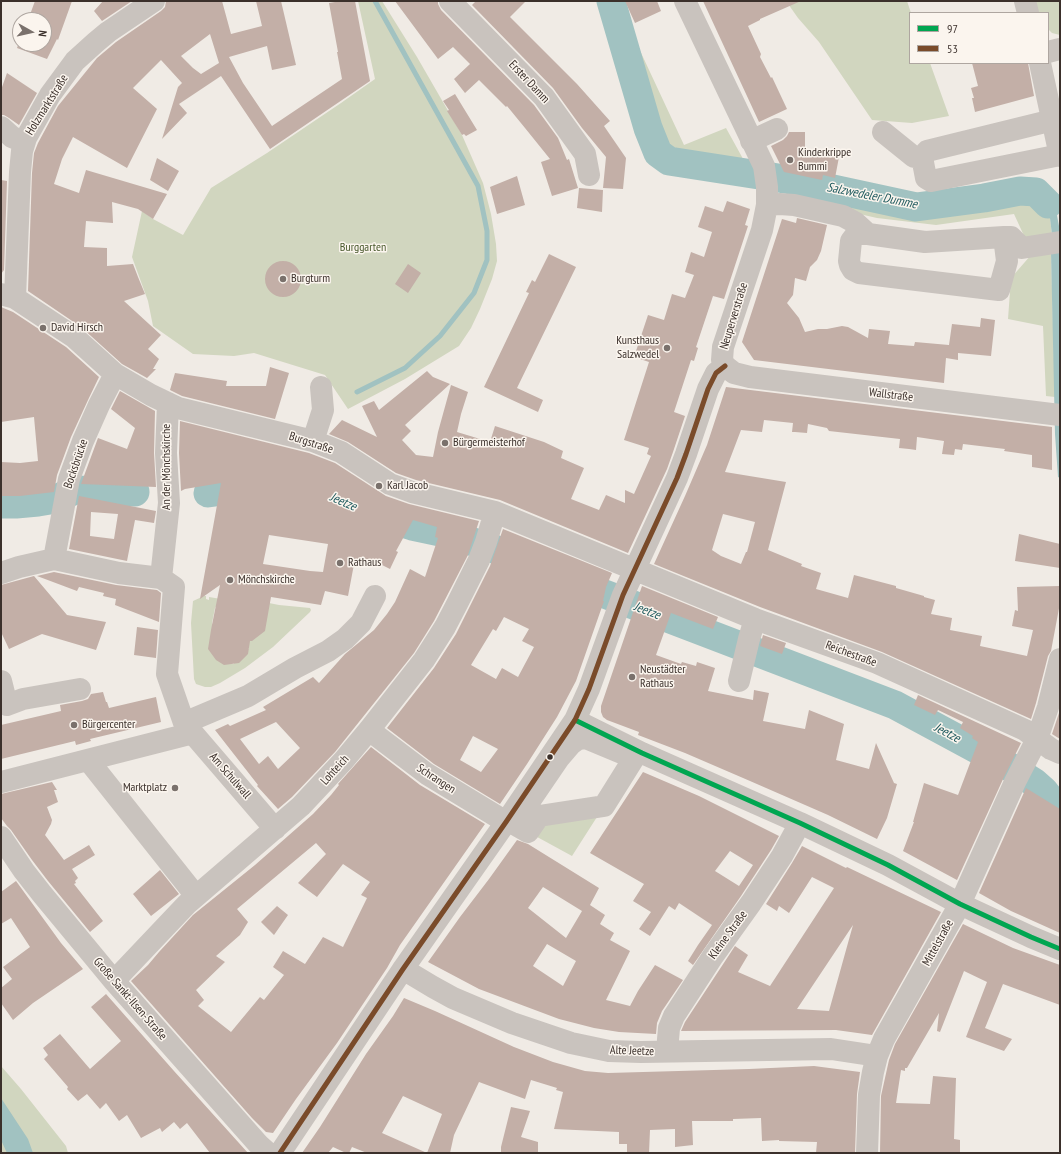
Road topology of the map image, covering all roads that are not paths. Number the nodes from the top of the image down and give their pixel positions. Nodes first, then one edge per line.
1 (154, 1) edge
2 (450, 1) edge
3 (685, 1) edge
4 (1025, 1) edge
5 (1028, 12) edge
6 (1060, 49) edge
7 (1049, 52) edge
8 (1040, 64) edge
9 (1053, 120) junction
10 (1, 127) edge
11 (777, 129) dead end
12 (883, 132) dead end
13 (751, 141) junction
14 (24, 142) junction
15 (925, 154) junction
16 (1060, 156) edge
17 (589, 175) dead end
18 (766, 186) junction
19 (868, 234) junction
20 (1004, 237) junction
21 (1050, 243) edge
22 (8, 296) edge
23 (725, 366) junction
24 (115, 374) junction
25 (321, 388) dead end
26 (168, 403) junction
27 (1054, 414) edge
28 (313, 441) junction
29 (495, 512) junction
30 (54, 558) junction
31 (634, 570) junction
32 (1, 573) edge
33 (161, 578) junction
34 (375, 596) dead end
35 (749, 639) junction
36 (1060, 659) edge
37 (1, 681) edge
38 (739, 681) dead end
39 (80, 689) dead end
40 (575, 720) junction
41 (189, 728) junction
42 (369, 730) junction
43 (1037, 739) junction
44 (1060, 752) edge
45 (88, 760) junction
46 (1, 782) edge
47 (604, 806) joint
48 (506, 822) junction
49 (800, 823) junction
50 (275, 829) junction
51 (5, 851) edge
52 (196, 896) junction
53 (960, 904) junction
54 (1060, 949) edge
55 (403, 969) junction
56 (114, 981) junction
57 (668, 1052) junction
58 (876, 1056) junction
59 (268, 1153) edge
60 (280, 1153) edge
61 (867, 1153) edge

1 - 14 street, Holzmarktstraße
2 - 17 street, Erster Damm
3 - 13 street
4 - 5 street
6 - 7 street
8 - 9 street
9 - 15 street
9 - 16 street
10 - 14 street
11 - 13 street
12 - 15 street
13 - 18 street
14 - 22 street, Holzmarktstraße
15 - 16 street
18 - 19 street
18 - 23 street, Neuperverstraße
19 - 20 street
19 - 20 street
20 - 21 street
22 - 24 street, Burgstraße
23 - 27 street, Wallstraße
23 - 31 street, Neuperverstraße
24 - 26 street, Burgstraße
24 - 30 street, Bocksbrücke
25 - 28 street
26 - 28 street, Burgstraße
26 - 33 street, An der Mönchskirche
28 - 29 street, Burgstraße
29 - 31 street, Burgstraße
29 - 42 street, Lohteich
30 - 32 street
30 - 33 street
31 - 35 street, Reichestraße
31 - 40 street, Neuperverstraße
33 - 41 street
34 - 41 street
35 - 38 street
35 - 43 street, Reichestraße
36 - 43 street, Mittelstraße
37 - 39 street
40 - 48 street, Neuperverstraße
40 - 49 street
41 - 45 street
41 - 50 street, Am Schulwall
42 - 48 street, Schrangen
42 - 50 street, Lohteich
43 - 44 street, Reichestraße
43 - 53 street, Mittelstraße
45 - 46 street
45 - 52 street
47 - 47 street
48 - 55 street, Neuperverstraße
49 - 53 street
49 - 57 street, Kleine Straße
50 - 52 street, Lohteich
51 - 56 street, Große Sankt-Ilsen-Straße
52 - 56 street, Lohteich
53 - 54 street
53 - 58 street, Mittelstraße
55 - 57 street, Alte Jeetze
55 - 60 street, Neuperverstraße
56 - 59 street, Große Sankt-Ilsen-Straße
57 - 58 street, Alte Jeetze
58 - 61 street, Mittelstraße

